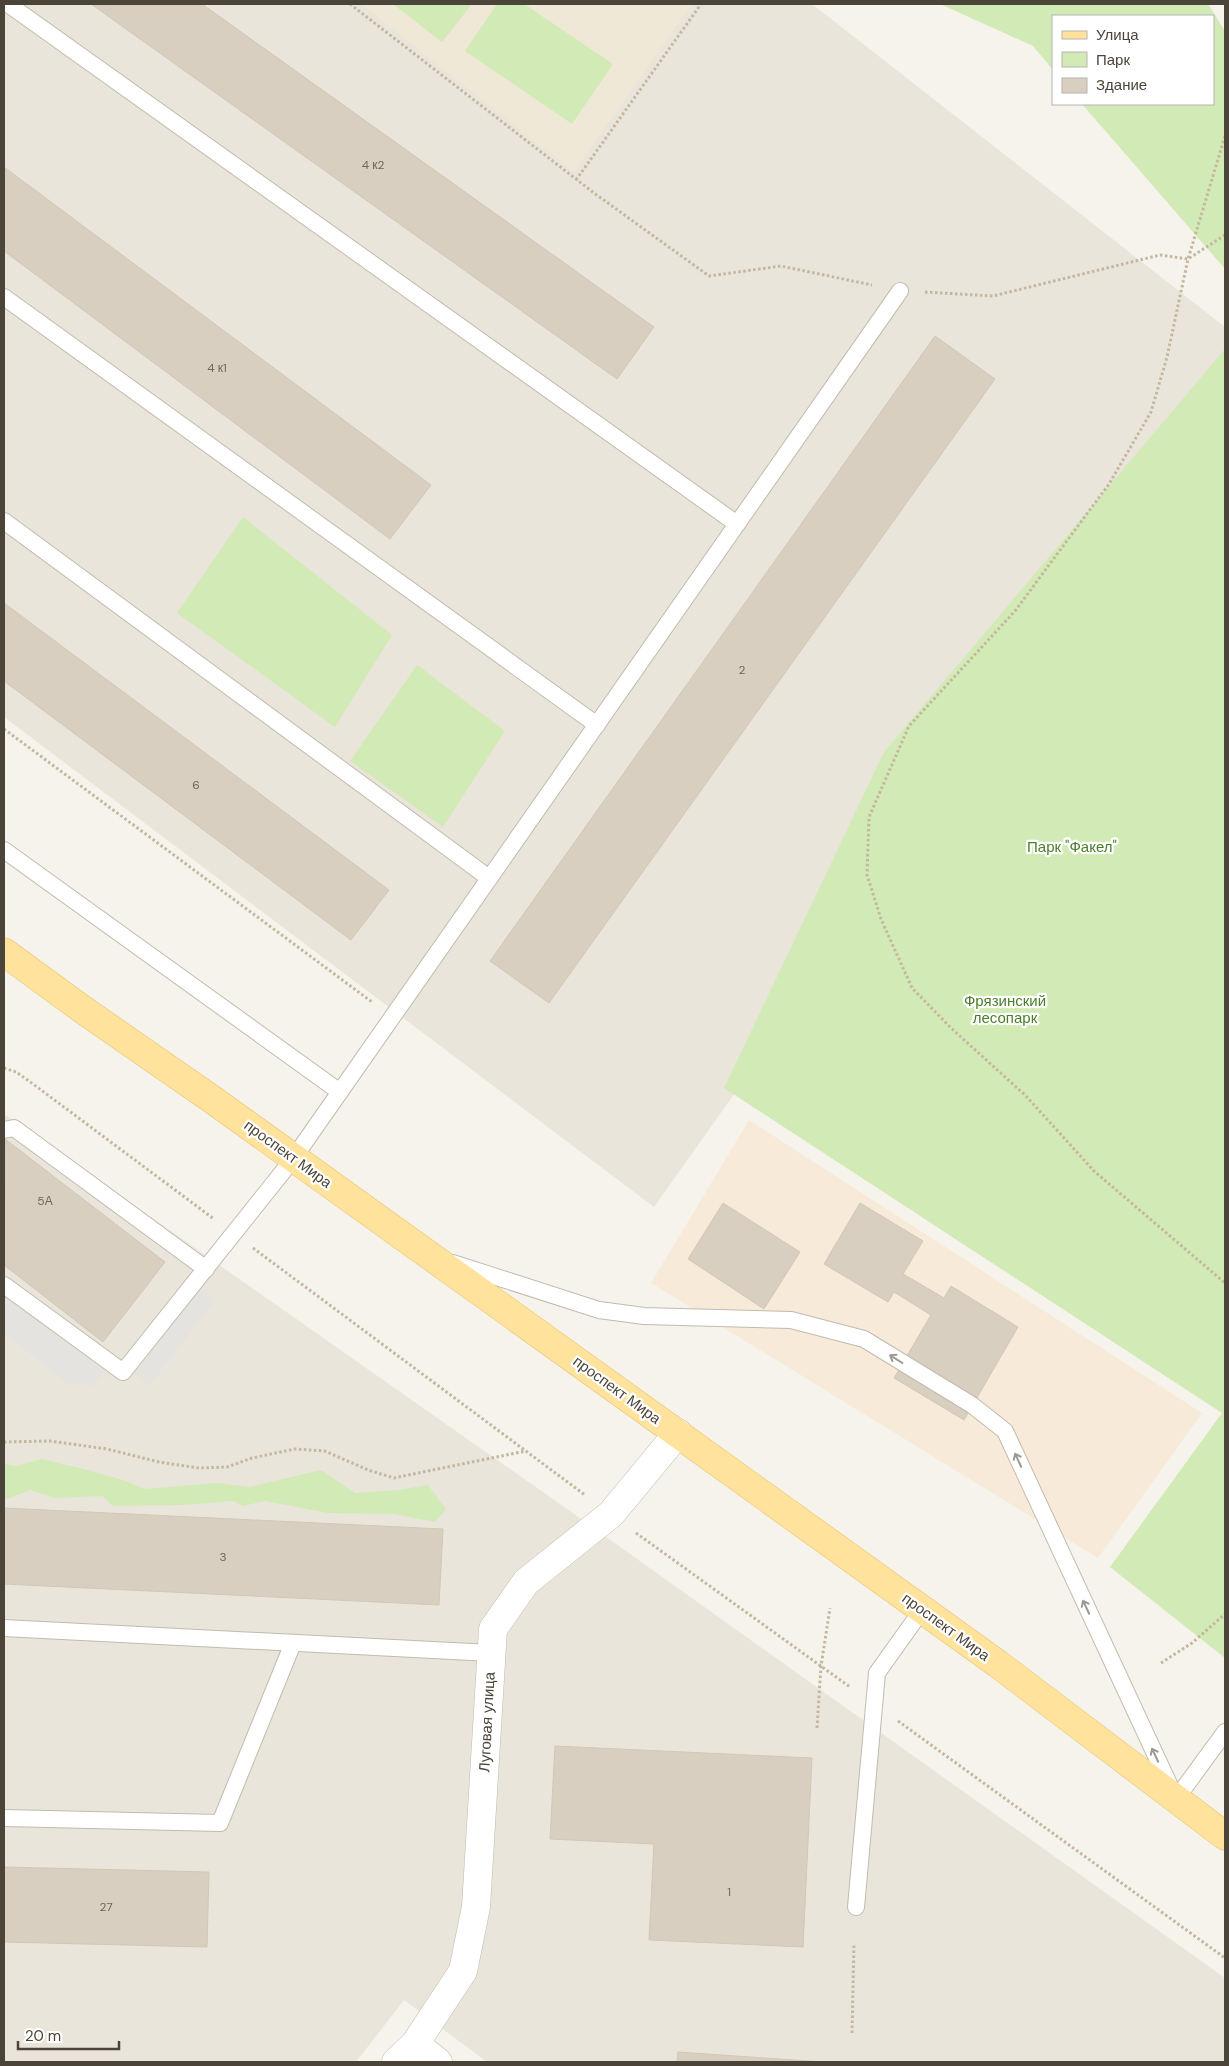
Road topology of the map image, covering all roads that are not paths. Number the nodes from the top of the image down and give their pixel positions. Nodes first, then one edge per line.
1 (8, 4) edge
2 (900, 291) road end
3 (4, 297) edge
4 (4, 522) edge
5 (737, 524) junction
6 (597, 725) junction
7 (4, 850) edge
8 (490, 878) junction
9 (4, 952) edge
10 (340, 1092) junction
11 (4, 1130) edge
12 (293, 1159) junction
13 (430, 1256) junction
14 (206, 1269) junction
15 (4, 1285) edge
16 (678, 1434) junction
17 (922, 1610) junction
18 (4, 1628) edge
19 (293, 1643) junction
20 (491, 1653) junction
21 (1225, 1732) edge
22 (1176, 1799) junction
23 (4, 1818) edge
24 (1225, 1836) edge
25 (856, 1907) dead end
26 (406, 2053) edge
27 (438, 2062) edge

1 - 5 lane
2 - 5 lane
3 - 6 lane
4 - 8 lane
5 - 6 lane
6 - 8 lane
7 - 10 lane
8 - 10 lane
9 - 12 main road, проспект Мира
10 - 12 lane
11 - 14 lane
12 - 13 main road, проспект Мира
12 - 14 lane
13 - 16 main road, проспект Мира
22 -> 13 lane
14 - 15 lane
16 - 17 main road, проспект Мира
16 - 20 street, Луговая улица
17 - 22 main road, проспект Мира
17 - 25 lane
18 - 19 lane
19 - 20 lane
19 - 23 lane
20 - 26 street, Луговая улица
21 - 22 lane
22 - 24 main road, проспект Мира
26 - 27 street

